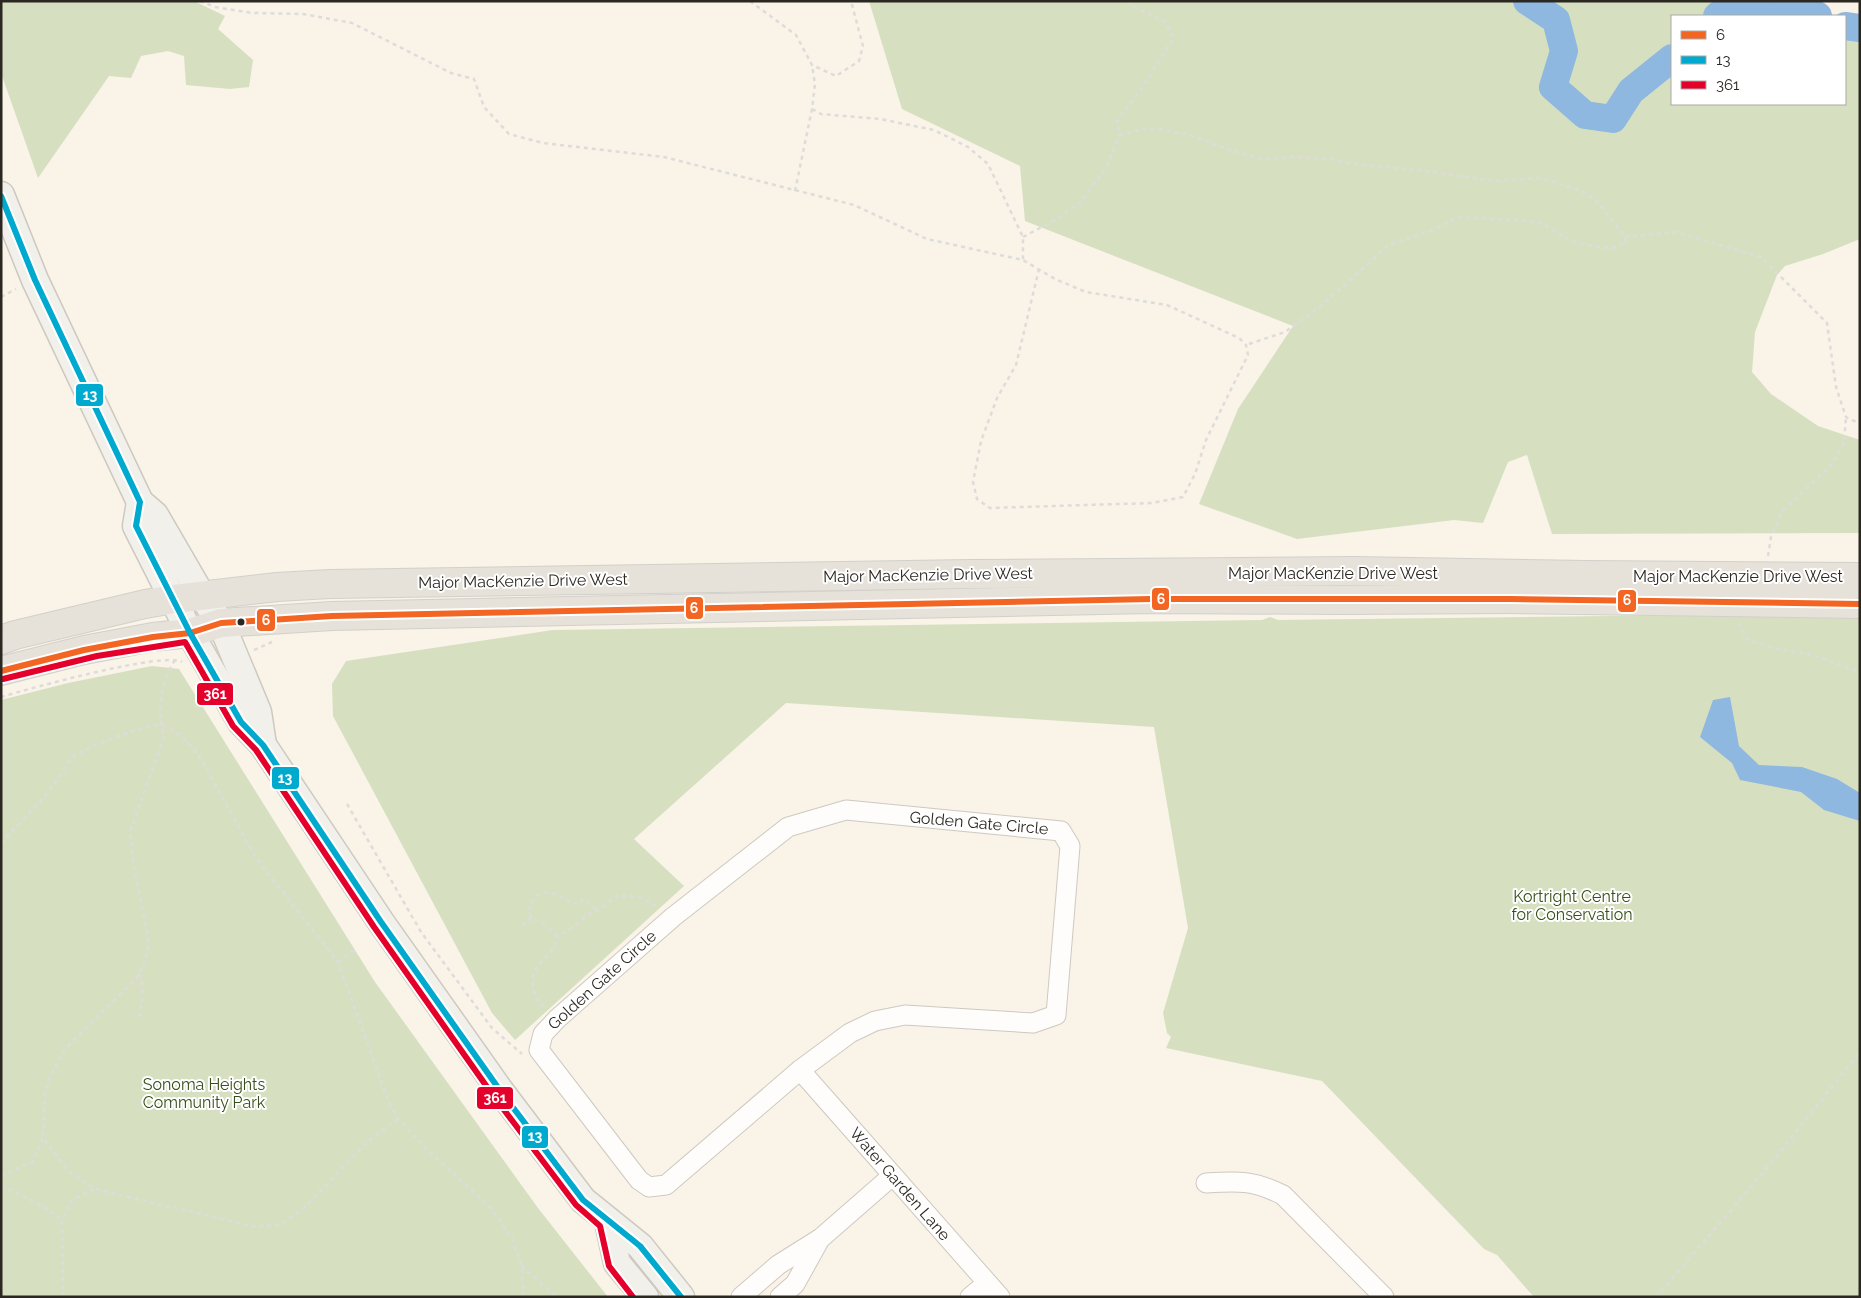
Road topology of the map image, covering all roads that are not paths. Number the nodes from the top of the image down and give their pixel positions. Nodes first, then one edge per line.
1 (1, 195) edge
2 (140, 502) junction
3 (1860, 577) edge
4 (202, 596) junction
5 (174, 599) junction
6 (1860, 604) edge
7 (221, 623) junction
8 (190, 633) junction
9 (1, 640) edge
10 (1, 671) edge
11 (264, 745) junction
12 (800, 1070) junction
13 (892, 1176) junction
14 (1206, 1183) dead end
15 (608, 1221) junction
16 (821, 1238) junction
17 (994, 1290) edge
18 (645, 1297) edge
19 (681, 1297) edge
20 (741, 1297) edge
21 (780, 1297) edge
22 (970, 1297) edge
23 (1384, 1297) edge

1 - 2 main road
2 - 4 main road
2 - 5 main road
3 - 4 main road, Major MacKenzie Drive West
4 - 5 main road, Major MacKenzie Drive West
4 - 7 main road
5 - 8 main road
5 - 9 main road, Major MacKenzie Drive West
6 - 7 main road, Major MacKenzie Drive West
7 - 8 main road, Major MacKenzie Drive West
7 - 11 main road
8 - 10 main road, Major MacKenzie Drive West
8 - 11 main road
11 - 15 main road
12 - 12 street, Golden Gate Circle
12 - 13 street, Water Garden Lane
13 - 16 street
13 - 17 street, Water Garden Lane
14 - 23 street
15 - 18 main road
15 - 19 main road
16 - 20 street
16 - 21 street
17 - 22 street

